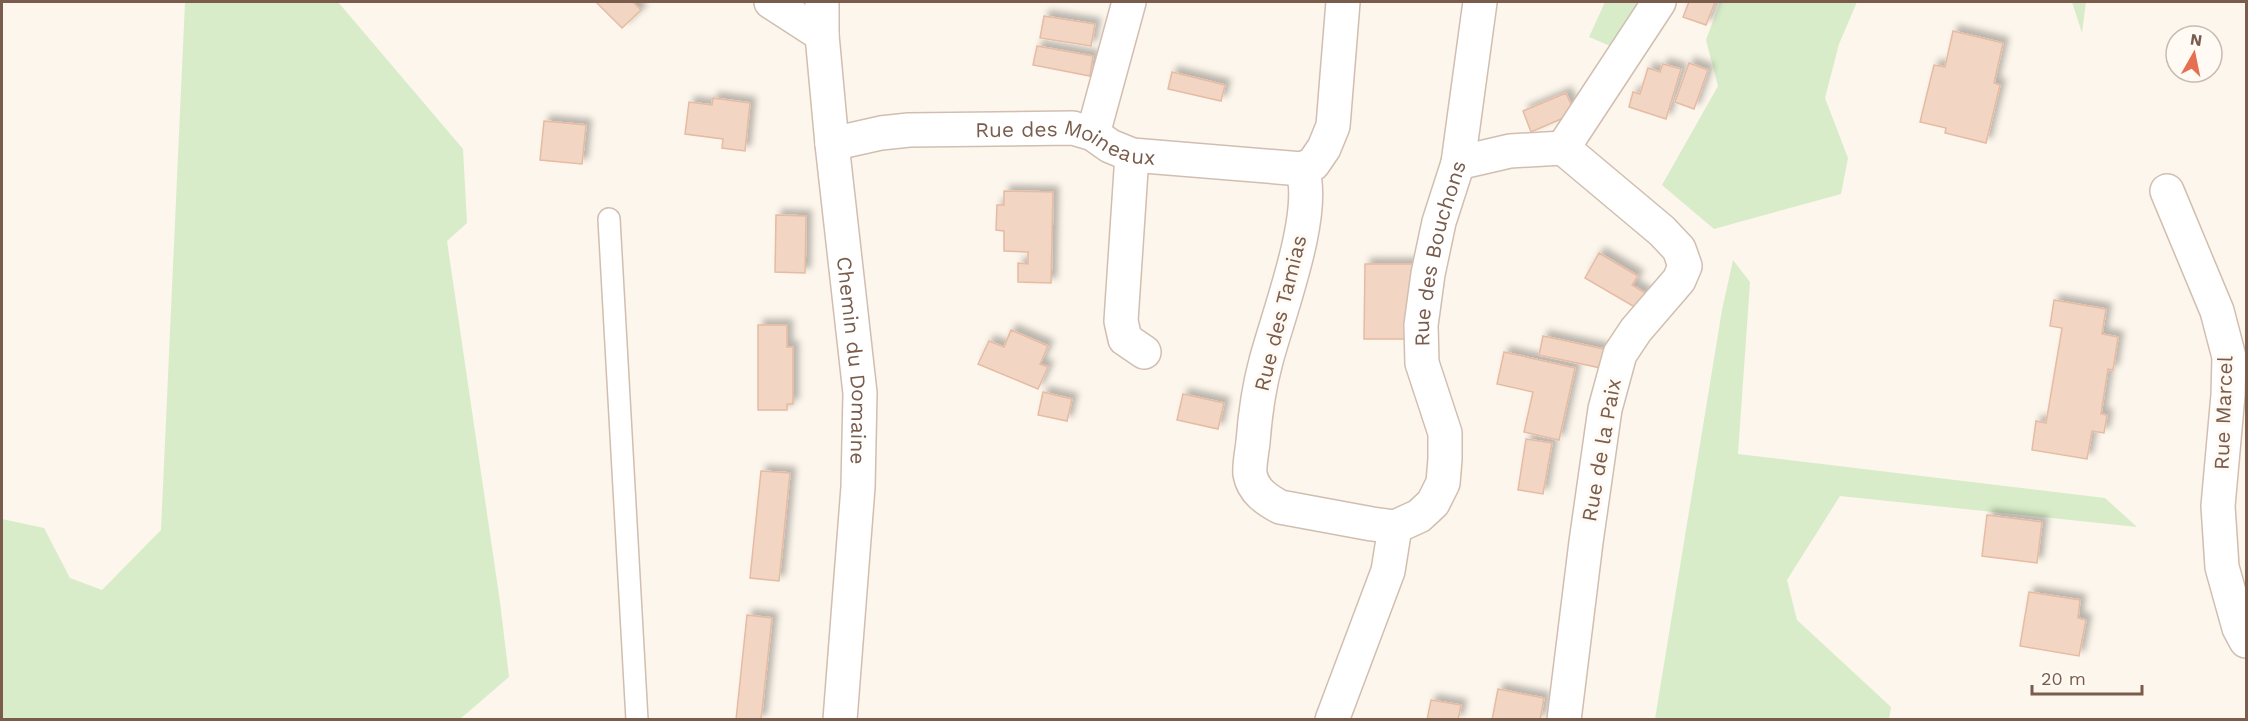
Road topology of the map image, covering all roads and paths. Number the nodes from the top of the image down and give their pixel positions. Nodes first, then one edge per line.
1 (771, 2) edge
2 (822, 2) edge
3 (1129, 2) edge
4 (1342, 2) edge
5 (1480, 2) edge
6 (1659, 2) edge
7 (822, 35) junction
8 (1093, 134) junction
9 (832, 144) junction
10 (1563, 148) junction
11 (1132, 155) junction
12 (1458, 163) junction
13 (1302, 169) junction
14 (2167, 191) dead end
15 (609, 219) dead end
16 (1144, 352) dead end
17 (1395, 527) junction
18 (2247, 641) edge
19 (638, 720) edge
20 (840, 720) edge
21 (1332, 720) edge
22 (1564, 720) edge

1 - 7 street
2 - 7 street, Chemin du Domaine
3 - 8 street
4 - 13 street
5 - 12 street, Rue des Bouchons
6 - 10 street
7 - 9 street, Chemin du Domaine
8 - 9 street, Rue des Moineaux
8 - 11 street, Rue des Moineaux
9 - 20 street, Chemin du Domaine
10 - 12 street
10 - 22 street, Rue de la Paix
11 - 13 street, Rue des Moineaux
11 - 16 street
12 - 17 street, Rue des Bouchons
13 - 17 street, Rue des Tamias
14 - 18 street, Rue Marcel
15 - 19 lane
17 - 21 street

